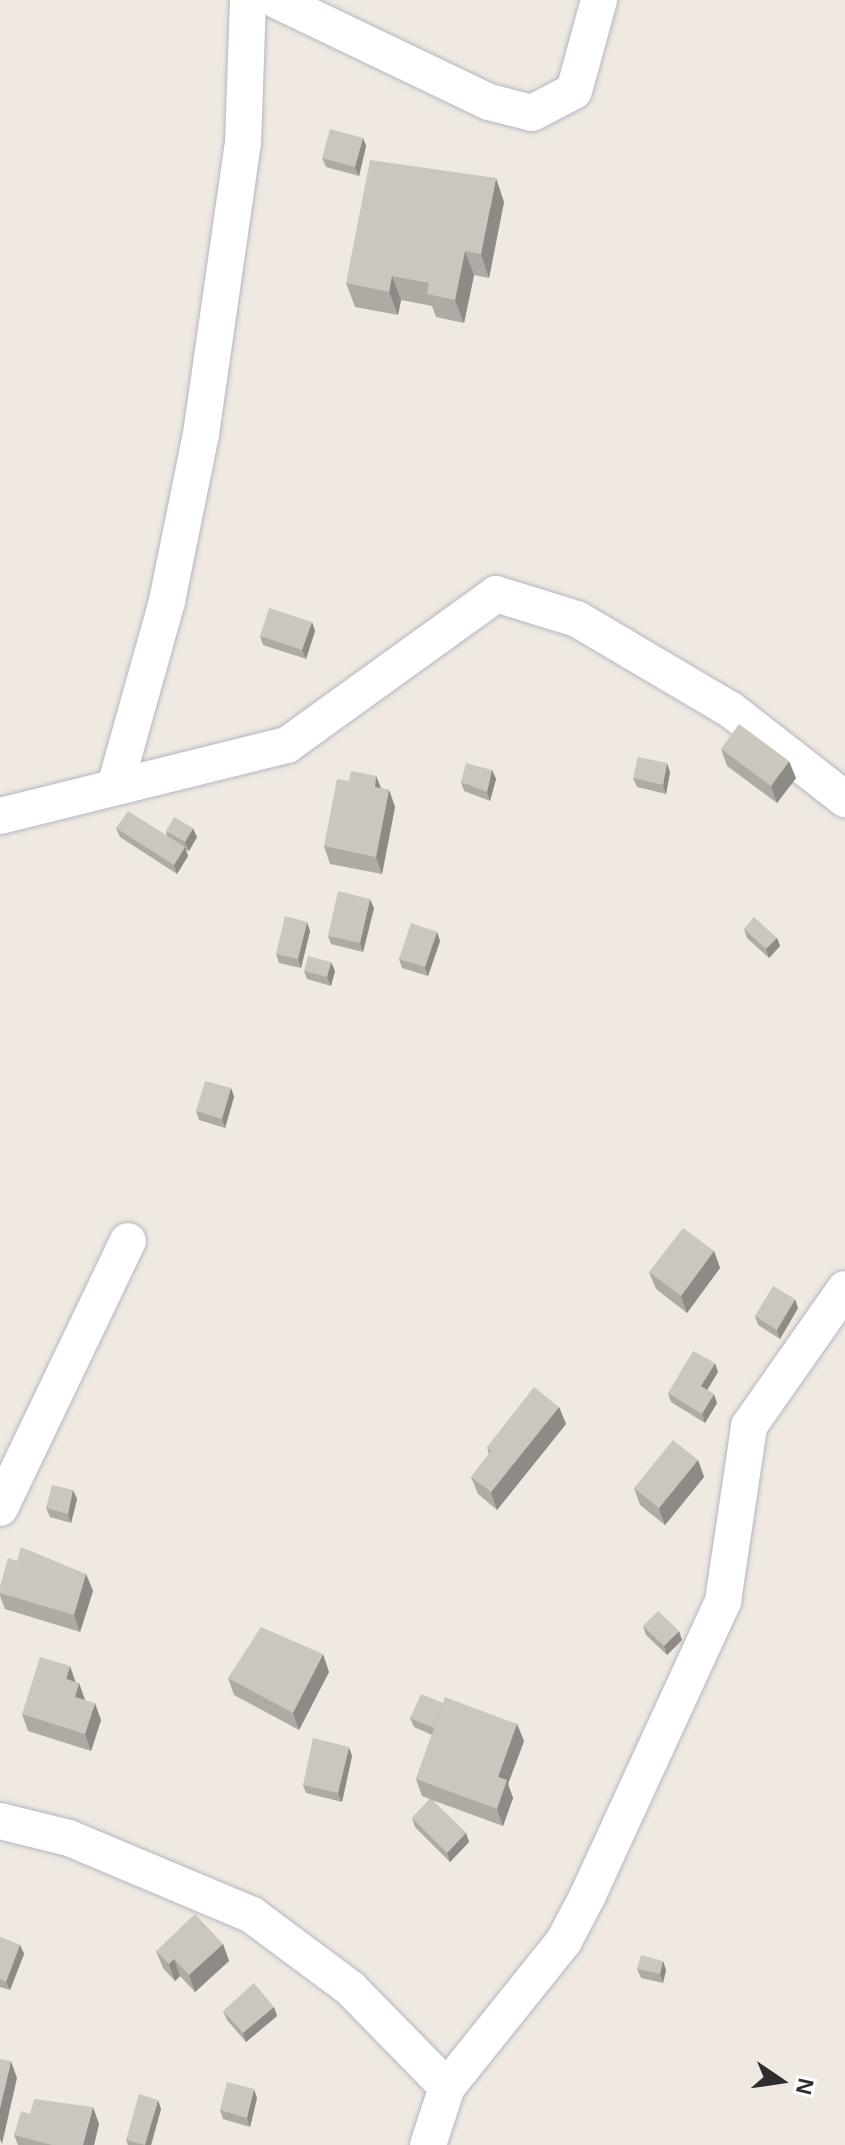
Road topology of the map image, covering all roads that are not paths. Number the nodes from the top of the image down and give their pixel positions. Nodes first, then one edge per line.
1 (248, 0) edge
2 (276, 0) edge
3 (599, 0) edge
4 (116, 783) junction
5 (845, 799) edge
6 (0, 816) edge
7 (128, 1241) dead end
8 (845, 1289) edge
9 (8, 1459) edge
10 (0, 1508) edge
11 (0, 1821) edge
12 (447, 2087) junction
13 (428, 2145) edge

1 - 4 street
2 - 3 street
4 - 5 street
4 - 6 street
7 - 9 street
8 - 12 street
9 - 10 street
11 - 12 street
12 - 13 street

